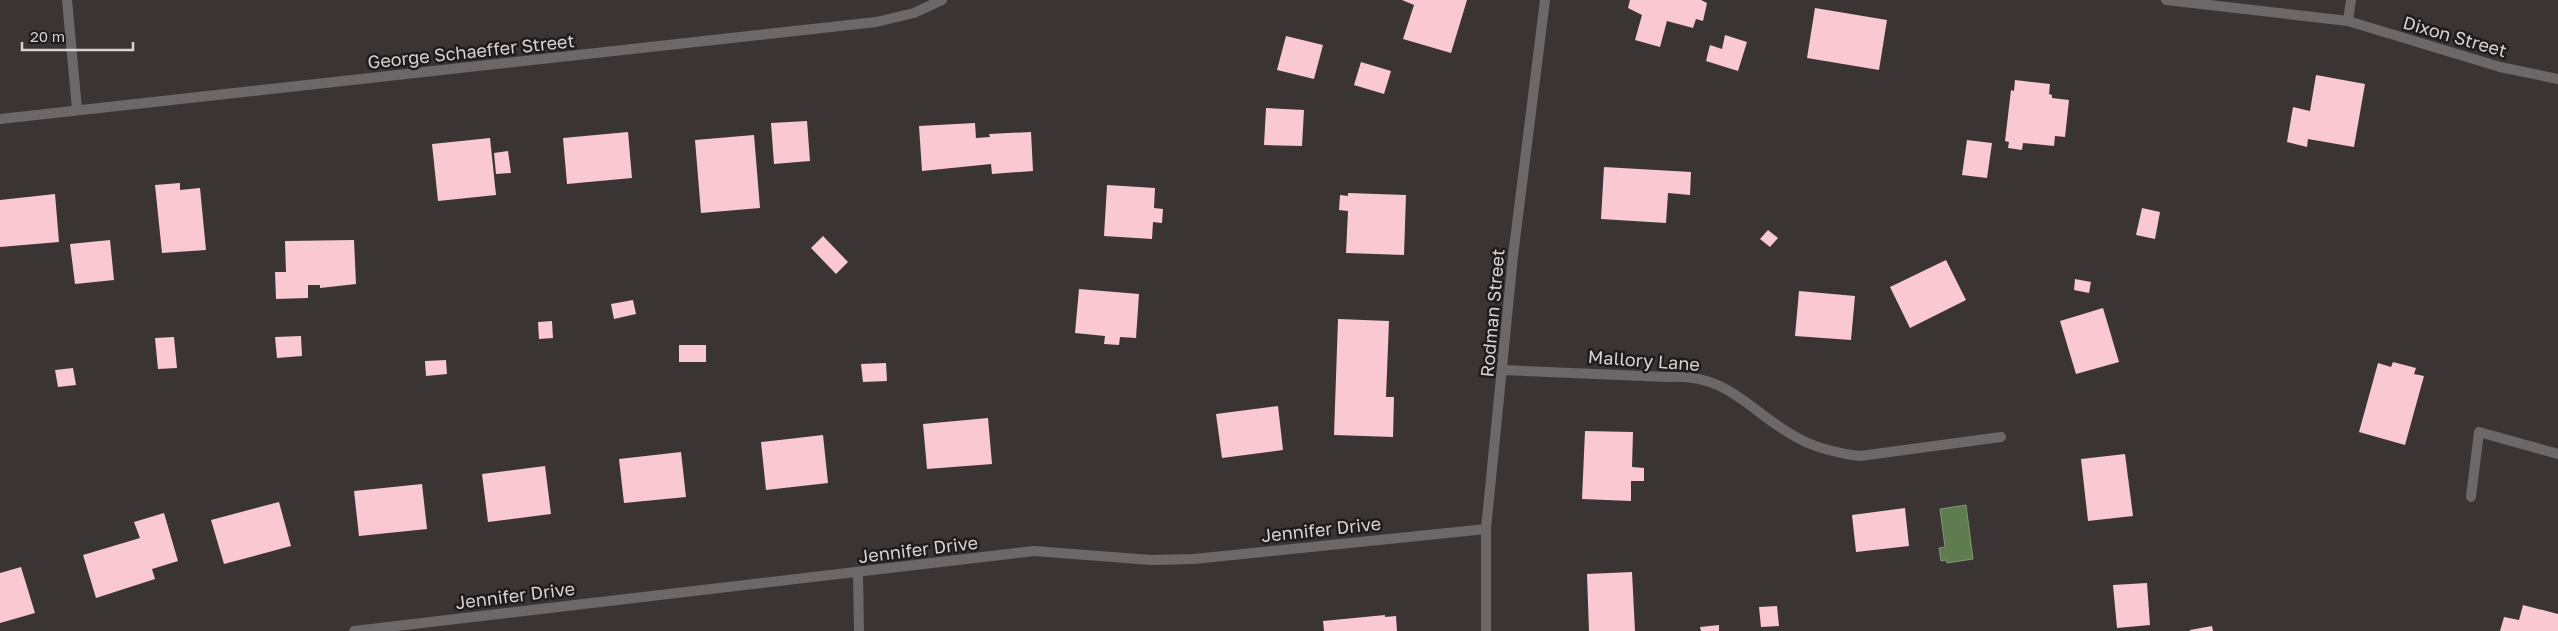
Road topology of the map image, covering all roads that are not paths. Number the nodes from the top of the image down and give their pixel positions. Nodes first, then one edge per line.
1 (67, 0) edge
2 (942, 0) edge
3 (1545, 0) edge
4 (2166, 0) edge
5 (2351, 0) edge
6 (2348, 21) junction
7 (2558, 79) edge
8 (77, 109) junction
9 (0, 119) edge
10 (1503, 370) junction
11 (2001, 437) dead end
12 (2558, 454) edge
13 (2471, 496) dead end
14 (1486, 529) junction
15 (858, 573) junction
16 (354, 631) edge
17 (859, 631) edge
18 (1486, 631) edge

1 - 8 street
2 - 8 street, George Schaeffer Street
3 - 10 street, Rodman Street
4 - 6 street, Dixon Street
5 - 6 street
6 - 7 street, Dixon Street
8 - 9 street, George Schaeffer Street
10 - 11 street, Mallory Lane
10 - 14 street, Rodman Street
12 - 13 street
14 - 15 street, Jennifer Drive
14 - 18 street, Rodman Street
15 - 16 street, Jennifer Drive
15 - 17 street

